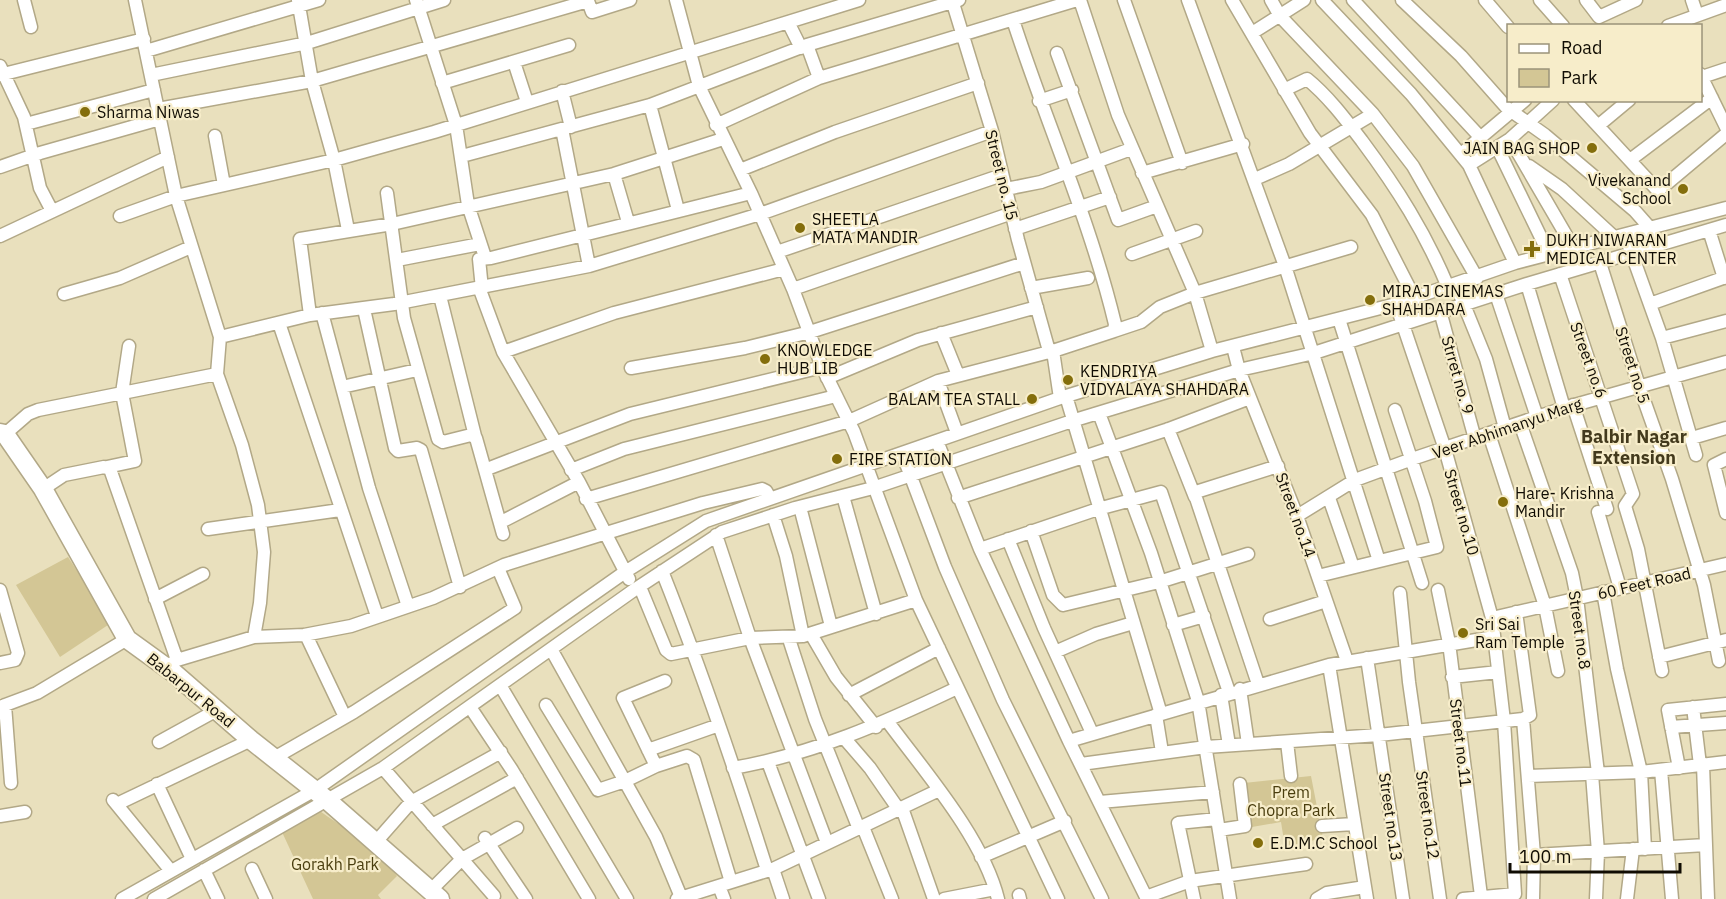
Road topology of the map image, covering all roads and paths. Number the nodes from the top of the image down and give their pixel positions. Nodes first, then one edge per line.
1 (24, 0) edge
2 (135, 0) edge
3 (319, 0) edge
4 (444, 0) edge
5 (630, 0) edge
6 (676, 0) edge
7 (860, 0) edge
8 (1079, 0) edge
9 (1124, 0) edge
10 (1188, 0) edge
11 (1232, 0) edge
12 (1271, 0) edge
13 (1304, 0) edge
14 (1322, 0) edge
15 (1353, 0) edge
16 (1402, 0) edge
17 (1485, 0) edge
18 (1540, 0) edge
19 (1586, 0) edge
20 (1636, 0) edge
21 (1692, 0) edge
22 (954, 1) edge
23 (299, 3) edge
24 (418, 4) edge
25 (827, 4) edge
26 (1726, 5) edge
27 (1697, 15) junction
28 (1280, 16) junction
29 (1013, 20) junction
30 (788, 22) junction
31 (1684, 23) edge
32 (1561, 24) edge
33 (1507, 25) edge
34 (31, 27) dead end
35 (1252, 33) junction
36 (964, 35) junction
37 (307, 43) junction
38 (145, 45) junction
39 (569, 45) dead end
40 (431, 47) junction
41 (804, 47) junction
42 (690, 51) junction
43 (1057, 53) dead end
44 (514, 62) junction
45 (1726, 69) edge
46 (1, 72) edge
47 (151, 75) junction
48 (1702, 76) edge
49 (819, 78) junction
50 (1702, 78) edge
51 (312, 81) junction
52 (442, 83) junction
53 (978, 83) junction
54 (699, 86) junction
55 (154, 90) junction
56 (1072, 90) junction
57 (1284, 90) junction
58 (562, 92) junction
59 (1712, 98) junction
60 (1039, 101) junction
61 (527, 102) junction
62 (1523, 102) edge
63 (1551, 102) edge
64 (1576, 102) edge
65 (1627, 102) edge
66 (650, 105) junction
67 (1514, 113) junction
68 (158, 114) junction
69 (1373, 114) junction
70 (1529, 123) junction
71 (26, 124) junction
72 (456, 125) junction
73 (716, 125) junction
74 (1599, 125) junction
75 (1351, 127) junction
76 (1726, 127) edge
77 (566, 128) junction
78 (992, 131) junction
79 (1726, 134) edge
80 (215, 136) dead end
81 (1481, 138) junction
82 (723, 139) junction
83 (1510, 140) junction
84 (1243, 144) junction
85 (1320, 146) junction
86 (1131, 149) junction
87 (1498, 149) junction
88 (1461, 154) junction
89 (32, 156) junction
90 (462, 156) junction
91 (168, 157) junction
92 (334, 160) junction
93 (664, 160) junction
94 (1630, 160) junction
95 (1097, 161) junction
96 (1182, 163) junction
97 (1526, 163) junction
98 (1469, 165) junction
99 (0, 167) edge
100 (740, 170) junction
101 (1066, 173) junction
102 (1142, 173) junction
103 (614, 174) junction
104 (1002, 175) junction
105 (1254, 179) junction
106 (573, 183) junction
107 (224, 185) junction
108 (1006, 189) junction
109 (387, 193) dead end
110 (752, 193) junction
111 (176, 196) junction
112 (1110, 196) junction
113 (468, 205) junction
114 (1157, 206) junction
115 (1080, 207) junction
116 (1726, 208) edge
117 (678, 210) junction
118 (52, 211) junction
119 (1012, 213) junction
120 (760, 214) junction
121 (120, 216) dead end
122 (628, 222) junction
123 (392, 224) junction
124 (1726, 225) edge
125 (1650, 228) junction
126 (1016, 229) junction
127 (348, 230) junction
128 (1196, 231) dead end
129 (1709, 231) junction
130 (583, 233) junction
131 (0, 236) edge
132 (1620, 236) junction
133 (1173, 241) junction
134 (480, 244) junction
135 (1352, 247) dead end
136 (1572, 247) junction
137 (1657, 247) junction
138 (191, 248) junction
139 (777, 252) junction
140 (1132, 254) dead end
141 (1549, 254) junction
142 (1632, 255) junction
143 (485, 257) junction
144 (397, 260) junction
145 (1024, 263) junction
146 (1515, 263) junction
147 (1600, 263) junction
148 (589, 266) junction
149 (1285, 266) junction
150 (784, 269) junction
151 (1560, 274) junction
152 (1088, 278) dead end
153 (1477, 278) junction
154 (1725, 278) edge
155 (1527, 284) junction
156 (1031, 288) junction
157 (793, 289) junction
158 (481, 290) junction
159 (1195, 293) junction
160 (64, 294) dead end
161 (1458, 294) junction
162 (1496, 294) junction
163 (440, 296) junction
164 (1415, 298) junction
165 (401, 303) junction
166 (1396, 304) junction
167 (1650, 304) junction
168 (1037, 307) junction
169 (364, 309) junction
170 (1440, 311) junction
171 (316, 314) junction
172 (1339, 319) junction
173 (1726, 321) edge
174 (279, 322) junction
175 (1402, 324) junction
176 (1113, 331) junction
177 (810, 332) junction
178 (941, 333) junction
179 (220, 337) junction
180 (1662, 338) junction
181 (1309, 341) junction
182 (1349, 342) junction
183 (129, 346) dead end
184 (1051, 351) junction
185 (1212, 351) junction
186 (503, 352) junction
187 (1236, 360) junction
188 (1726, 362) edge
189 (631, 368) dead end
190 (417, 370) junction
191 (824, 373) junction
192 (217, 374) junction
193 (958, 375) junction
194 (1674, 376) junction
195 (379, 379) junction
196 (938, 381) junction
197 (1639, 386) junction
198 (342, 387) junction
199 (122, 393) junction
200 (836, 396) junction
201 (1602, 396) junction
202 (1250, 398) junction
203 (1569, 406) junction
204 (1069, 407) junction
205 (1395, 410) dead end
206 (1099, 413) junction
207 (1537, 417) junction
208 (849, 421) junction
209 (1520, 423) junction
210 (1505, 428) junction
211 (1726, 428) edge
212 (1168, 429) junction
213 (957, 433) junction
214 (3, 434) edge
215 (1489, 434) junction
216 (475, 436) junction
217 (1692, 438) junction
218 (1475, 439) junction
219 (937, 441) junction
220 (555, 444) junction
221 (1112, 448) junction
222 (1445, 449) junction
223 (902, 453) junction
224 (1082, 455) junction
225 (1696, 455) dead end
226 (1413, 459) junction
227 (1726, 459) edge
228 (945, 465) junction
229 (1278, 466) junction
230 (107, 467) junction
231 (867, 467) junction
232 (1387, 468) junction
233 (487, 470) junction
234 (571, 470) junction
235 (910, 476) junction
236 (1356, 480) junction
237 (579, 482) junction
238 (873, 488) junction
239 (43, 489) junction
240 (843, 496) junction
241 (770, 498) junction
242 (958, 498) junction
243 (1195, 498) junction
244 (1329, 498) junction
245 (586, 499) junction
246 (1131, 500) junction
247 (800, 507) junction
248 (1098, 509) junction
249 (340, 510) junction
250 (1726, 513) edge
251 (773, 515) junction
252 (1297, 516) junction
253 (261, 522) junction
254 (208, 529) dead end
255 (1031, 531) junction
256 (604, 535) junction
257 (716, 535) junction
258 (1008, 539) junction
259 (980, 549) junction
260 (1413, 553) junction
261 (1248, 554) dead end
262 (1379, 561) junction
263 (1219, 563) junction
264 (1726, 564) edge
265 (1353, 567) junction
266 (498, 568) junction
267 (1700, 570) junction
268 (662, 571) junction
269 (625, 572) junction
270 (1189, 573) junction
271 (203, 574) dead end
272 (1318, 576) junction
273 (1160, 582) junction
274 (1422, 583) dead end
275 (1645, 583) junction
276 (460, 587) junction
277 (637, 588) junction
278 (1620, 588) junction
279 (0, 590) edge
280 (1438, 590) dead end
281 (1124, 591) junction
282 (1603, 592) junction
283 (1400, 593) dead end
284 (1577, 598) junction
285 (155, 599) junction
286 (916, 600) junction
287 (1326, 601) junction
288 (408, 606) junction
289 (1545, 606) junction
290 (1516, 612) junction
291 (876, 614) junction
292 (377, 616) junction
293 (1204, 616) junction
294 (1492, 618) junction
295 (1270, 619) dead end
296 (1133, 623) junction
297 (1173, 625) junction
298 (831, 626) junction
299 (306, 635) junction
300 (807, 635) junction
301 (254, 637) junction
302 (1494, 637) junction
303 (750, 638) junction
304 (127, 639) junction
305 (789, 639) junction
306 (1720, 641) edge
307 (1449, 643) junction
308 (939, 648) junction
309 (551, 649) junction
310 (693, 649) junction
311 (1055, 652) junction
312 (1408, 652) junction
313 (1659, 657) junction
314 (1367, 658) junction
315 (1719, 661) dead end
316 (1347, 662) junction
317 (0, 663) edge
318 (171, 664) junction
319 (1329, 664) junction
320 (1558, 671) dead end
321 (1662, 671) dead end
322 (1498, 672) junction
323 (1452, 676) junction
324 (665, 681) dead end
325 (1258, 684) junction
326 (500, 685) junction
327 (957, 688) junction
328 (1230, 692) junction
329 (849, 695) junction
330 (1198, 701) junction
331 (1726, 704) edge
332 (546, 705) dead end
333 (3, 706) edge
334 (470, 707) junction
335 (1694, 707) junction
336 (217, 710) junction
337 (1159, 714) junction
338 (345, 717) junction
339 (1523, 719) junction
340 (1504, 721) junction
341 (1726, 723) edge
342 (882, 724) junction
343 (719, 725) junction
344 (1696, 725) junction
345 (1459, 726) junction
346 (1671, 727) junction
347 (1417, 731) junction
348 (1092, 733) junction
349 (1378, 735) junction
350 (1341, 737) junction
351 (845, 739) junction
352 (251, 740) junction
353 (1069, 741) junction
354 (159, 742) dead end
355 (1287, 742) junction
356 (1248, 744) junction
357 (827, 745) junction
358 (1228, 745) junction
359 (1206, 747) junction
360 (648, 750) junction
361 (501, 752) junction
362 (1162, 752) junction
363 (793, 754) junction
364 (274, 758) junction
365 (768, 762) junction
366 (1726, 762) edge
367 (1081, 764) junction
368 (1702, 765) junction
369 (656, 766) junction
370 (383, 768) junction
371 (734, 768) junction
372 (1679, 768) junction
373 (1661, 770) junction
374 (1641, 772) junction
375 (1595, 774) junction
376 (1291, 776) dead end
377 (1528, 776) junction
378 (517, 778) junction
379 (626, 782) junction
380 (10, 783) dead end
381 (157, 784) junction
382 (1240, 784) dead end
383 (939, 790) junction
384 (1214, 792) junction
385 (321, 795) junction
386 (411, 802) junction
387 (1100, 802) junction
388 (901, 809) junction
389 (26, 812) dead end
390 (0, 816) edge
391 (1065, 821) junction
392 (1354, 824) junction
393 (432, 825) junction
394 (1218, 825) junction
395 (1322, 826) dead end
396 (517, 828) dead end
397 (861, 828) junction
398 (1028, 836) junction
399 (487, 841) junction
400 (375, 843) junction
401 (827, 843) junction
402 (1706, 844) junction
403 (1668, 847) junction
404 (1639, 849) junction
405 (1598, 852) junction
406 (801, 855) junction
407 (1534, 855) junction
408 (981, 857) junction
409 (192, 859) junction
410 (462, 859) junction
411 (1306, 864) dead end
412 (252, 869) dead end
413 (204, 870) junction
414 (770, 870) junction
415 (171, 871) junction
416 (1226, 876) junction
417 (1190, 881) junction
418 (725, 884) junction
419 (1366, 893) edge
420 (997, 894) edge
421 (171, 895) edge
422 (435, 895) edge
423 (494, 896) dead end
424 (695, 896) edge
425 (1481, 896) junction
426 (679, 898) edge
427 (933, 898) edge
428 (1146, 898) edge
429 (122, 899) edge
430 (154, 899) edge
431 (218, 899) edge
432 (266, 899) edge
433 (526, 899) edge
434 (589, 899) edge
435 (627, 899) edge
436 (724, 899) edge
437 (783, 899) edge
438 (819, 899) edge
439 (892, 899) edge
440 (1058, 899) edge
441 (1102, 899) edge
442 (1194, 899) edge
443 (1230, 899) edge
444 (1317, 899) edge
445 (1403, 899) edge
446 (1440, 899) edge
447 (1463, 899) edge
448 (1533, 899) edge
449 (1596, 899) edge
450 (1627, 899) edge
451 (1672, 899) edge
452 (1708, 899) edge

1 - 34 street
2 - 38 street
3 - 23 street
4 - 24 street
5 - 40 street
6 - 42 street
7 - 25 street
8 - 29 street
8 - 86 street
9 - 96 street
10 - 84 street
11 - 35 street
12 - 28 street
13 - 28 street
14 - 88 street
15 - 81 street
16 - 67 street
17 - 33 street
18 - 32 street
19 - 20 street
21 - 27 street
22 - 36 street, Street no. 15
22 - 41 street
23 - 37 street
23 - 38 street
24 - 37 street
24 - 40 street
25 - 30 street
26 - 27 street
27 - 31 street
28 - 35 street
28 - 69 street
29 - 36 street
29 - 60 street
30 - 41 street
30 - 42 street
35 - 57 street
36 - 49 street
36 - 53 street, Street no. 15
37 - 47 street
37 - 51 street
38 - 46 street
38 - 47 street
39 - 44 street
40 - 51 street
40 - 52 street
41 - 49 street
41 - 54 street
42 - 54 street
42 - 58 street
43 - 56 street
44 - 52 street
44 - 61 street
45 - 48 street
46 - 71 street
47 - 55 street
49 - 73 street
50 - 59 street
51 - 68 street
51 - 92 street
52 - 72 street
53 - 78 street, Street no. 15
53 - 100 street
54 - 66 street
54 - 73 street
55 - 68 street
55 - 71 street
56 - 60 street
56 - 95 street
57 - 75 street
57 - 85 street
58 - 61 street
58 - 77 street
59 - 76 street
59 - 94 street
60 - 101 street
61 - 72 street
62 - 67 street
63 - 70 street
64 - 74 street
65 - 74 street
66 - 77 street
66 - 93 street
67 - 70 street
67 - 81 street
68 - 89 street
68 - 91 street
69 - 75 street
69 - 153 street
70 - 83 street
70 - 125 street
71 - 89 street
72 - 90 street
72 - 92 street
73 - 82 street
74 - 94 street
75 - 85 street
75 - 161 street
77 - 90 street
77 - 106 street
78 - 104 street, Street no. 15
78 - 120 street
79 - 94 street
80 - 107 street
81 - 88 street
82 - 93 street
82 - 100 street
83 - 87 street
83 - 97 street
84 - 96 street
84 - 105 street
85 - 105 street
85 - 164 street
86 - 95 street
86 - 102 street
87 - 98 street
87 - 141 street
88 - 98 street
89 - 99 street
89 - 118 street
90 - 113 street
91 - 111 street
91 - 118 street
92 - 107 street
92 - 127 street
93 - 103 street
93 - 117 street
95 - 101 street
95 - 112 street
96 - 102 street
97 - 132 street
97 - 136 street
98 - 146 street
100 - 110 street
101 - 108 street
101 - 115 street
102 - 114 street
103 - 106 street
103 - 122 street
104 - 108 street, Street no. 15
104 - 139 street
105 - 149 street
106 - 113 street
106 - 130 street
107 - 111 street
108 - 119 street, Street no. 15
109 - 123 street
110 - 117 street
110 - 120 street
111 - 121 street
111 - 138 street
112 - 114 street
112 - 115 street
113 - 123 street
113 - 134 street
114 - 133 street
115 - 126 street
115 - 176 street
116 - 125 street
117 - 122 street
118 - 131 street
119 - 126 street, Street no. 15
119 - 157 street
120 - 139 street
120 - 148 street
122 - 130 street
123 - 127 street
123 - 144 street
124 - 129 street
125 - 132 street
125 - 137 street
126 - 145 street, Street no. 15
127 - 171 street
128 - 133 street
129 - 137 street
129 - 154 street
130 - 143 street
130 - 148 street
132 - 136 street
132 - 142 street
133 - 140 street
133 - 159 street
134 - 143 street
134 - 144 street
135 - 149 street
136 - 141 street
137 - 142 street
138 - 160 street
138 - 179 street
139 - 150 street
141 - 146 street
142 - 147 street
142 - 167 street
143 - 158 street
144 - 165 street
145 - 156 street, Street no. 15
145 - 177 street
146 - 153 street
147 - 151 street
147 - 197 street, Street no.5
148 - 158 street
149 - 159 street
149 - 181 street
150 - 157 street
150 - 186 street
151 - 155 street
151 - 201 street, Street no.6
152 - 156 street
153 - 161 street
154 - 167 street
155 - 162 street
155 - 203 street
156 - 168 street, Street no. 15
157 - 177 street
158 - 163 street
158 - 186 street
159 - 176 street
159 - 185 street
161 - 162 street
161 - 164 street
161 - 170 street
161 - 210 street
162 - 207 street
163 - 165 street
163 - 216 street
164 - 166 street
165 - 169 street
165 - 190 street
166 - 172 street
166 - 175 street, Street no.10
167 - 180 street
168 - 178 street
168 - 184 street, Street no. 15
169 - 171 street
169 - 195 street
170 - 175 street
170 - 218 street, Strret no. 9
171 - 174 street
171 - 198 street
172 - 181 street
172 - 182 street
173 - 180 street
174 - 179 street
174 - 249 street
175 - 182 street
175 - 222 street, Street no.10
176 - 184 street
177 - 189 street
177 - 191 street
178 - 191 street
178 - 193 street
179 - 192 street
180 - 194 street
181 - 182 street
181 - 187 street
181 - 187 street
181 - 236 street
182 - 232 street
183 - 199 street
184 - 193 street
184 - 204 street, Street no. 15
185 - 187 street
185 - 204 street
186 - 220 street
187 - 202 street, Street no.14
187 - 206 street
188 - 194 street, Veer Abhimanyu Marg
190 - 195 street
190 - 216 street
191 - 200 street
191 - 220 street
192 - 199 street
192 - 253 street
193 - 196 street
194 - 197 street, Veer Abhimanyu Marg
194 - 217 street
195 - 198 street
195 - 276 street
196 - 208 street
196 - 213 street
197 - 201 street, Veer Abhimanyu Marg
197 - 267 street, Street no.5
198 - 288 street
199 - 214 street
199 - 230 street
200 - 208 street
200 - 234 street
201 - 203 street, Veer Abhimanyu Marg
201 - 275 street, Street no.6
202 - 212 street
202 - 229 street, Street no.14
203 - 207 street, Veer Abhimanyu Marg
203 - 278 street
204 - 206 street
204 - 213 street
204 - 224 street, Street no. 15
204 - 228 street
205 - 226 street
206 - 221 street
207 - 209 street, Veer Abhimanyu Marg
208 - 231 street
208 - 245 street
209 - 210 street, Veer Abhimanyu Marg
209 - 284 street, Street no.8
210 - 215 street, Veer Abhimanyu Marg
211 - 217 street
212 - 221 street
212 - 243 street
213 - 219 street
214 - 239 street, Babarpur Road
215 - 218 street, Veer Abhimanyu Marg
215 - 289 street
216 - 233 street
217 - 225 street
218 - 222 street, Veer Abhimanyu Marg
219 - 223 street
219 - 228 street
220 - 233 street
220 - 234 street
221 - 224 street
221 - 246 street
222 - 226 street, Veer Abhimanyu Marg
222 - 294 street, Street no.10
223 - 231 street
223 - 235 street
224 - 242 street
224 - 248 street, Street no. 15
226 - 232 street, Veer Abhimanyu Marg
226 - 260 street
227 - 250 street
228 - 235 street
228 - 242 street
229 - 243 street
229 - 252 street, Street no.14
230 - 239 street
230 - 285 street
231 - 238 street
231 - 241 street
232 - 236 street, Veer Abhimanyu Marg
232 - 260 street
233 - 237 street
234 - 237 street
235 - 238 street
235 - 391 street
236 - 244 street, Veer Abhimanyu Marg
236 - 262 street
237 - 245 street
238 - 240 street
238 - 286 street
239 - 304 street, Babarpur Road
240 - 247 street
240 - 291 street
241 - 256 street
241 - 269 street
242 - 259 street
243 - 263 street
244 - 252 street, Veer Abhimanyu Marg
244 - 265 street
245 - 256 street
246 - 248 street
246 - 270 street
246 - 273 street
247 - 251 street
247 - 298 street
248 - 255 street
248 - 281 street, Street no. 15
249 - 253 street
249 - 292 street
251 - 257 street
251 - 300 street
252 - 272 street, Street no.14
253 - 254 street
253 - 301 street
255 - 258 street
255 - 281 street
256 - 266 street
256 - 269 street
257 - 268 street
257 - 303 street
258 - 259 street
258 - 311 street
259 - 353 street
260 - 262 street
260 - 274 street
261 - 263 street
262 - 265 street
263 - 270 street
263 - 325 street
264 - 267 street, 60 Feet Road
265 - 272 street
266 - 276 street
266 - 338 street
267 - 275 street, 60 Feet Road
267 - 306 street, Street no.5
268 - 277 street
268 - 310 street
269 - 277 street
269 - 385 street
270 - 273 street
270 - 293 street
271 - 285 street
272 - 287 street, Street no.14
273 - 281 street
273 - 297 street
275 - 278 street, 60 Feet Road
275 - 313 street
276 - 288 street
277 - 309 street
277 - 310 street
278 - 282 street, 60 Feet Road
279 - 317 street
280 - 307 street, Street no.11
281 - 296 street, Street no. 15
282 - 284 street, 60 Feet Road
282 - 374 street
283 - 312 street, Street no.12
284 - 289 street, 60 Feet Road
284 - 375 street, Street no.8
285 - 318 street
286 - 291 street
286 - 308 street
287 - 295 street
287 - 316 street, Street no.14
288 - 292 street
289 - 290 street, 60 Feet Road
289 - 320 street
290 - 294 street, 60 Feet Road
290 - 339 street
291 - 298 street
292 - 299 street
293 - 297 street
293 - 328 street
294 - 302 street, Street no.10
296 - 311 street
296 - 337 street, Street no. 15
297 - 330 street
298 - 300 street
299 - 301 street
299 - 338 street
300 - 305 street
300 - 329 street
301 - 318 street
302 - 307 street
302 - 322 street, Street no.10
303 - 305 street
303 - 310 street
303 - 363 street
304 - 318 street, Babarpur Road
304 - 333 street
305 - 357 street
306 - 313 street
306 - 315 street, Street no.5
307 - 312 street
307 - 323 street, Street no.11
308 - 327 street
308 - 329 street
309 - 326 street
309 - 379 street
310 - 343 street
311 - 348 street
312 - 314 street
312 - 347 street, Street no.12
313 - 321 street
314 - 316 street
314 - 349 street, Street no.13
316 - 319 street
318 - 336 street, Babarpur Road
319 - 325 street
319 - 350 street
322 - 323 street
322 - 340 street, Street no.10
323 - 345 street, Street no.11
324 - 360 street
325 - 328 street
326 - 334 street
326 - 435 street
327 - 342 street
327 - 398 street
328 - 330 street
328 - 356 street
328 - 358 street
329 - 342 street
330 - 337 street
330 - 359 street
331 - 335 street
332 - 379 street
333 - 380 street
334 - 361 street
334 - 370 street
335 - 344 street
335 - 346 street
336 - 352 street, Babarpur Road
336 - 354 street
337 - 348 street
337 - 362 street, Street no. 15
338 - 364 street
339 - 340 street
339 - 377 street
340 - 345 street
340 - 425 street, Street no.10
341 - 344 street
342 - 351 street
342 - 383 street
343 - 360 street
343 - 371 street
344 - 346 street
344 - 368 street
345 - 347 street
345 - 425 street, Street no.11
346 - 372 street
347 - 349 street
347 - 446 street, Street no.12
348 - 353 street
349 - 350 street
349 - 445 street, Street no.13
350 - 355 street
350 - 392 street
351 - 357 street
351 - 388 street
352 - 364 street, Babarpur Road
352 - 381 street
353 - 367 street
355 - 356 street
355 - 376 street
356 - 358 street
357 - 363 street
357 - 397 street
358 - 359 street
359 - 362 street
359 - 384 street
360 - 369 street
361 - 378 street
361 - 386 street
362 - 367 street
363 - 365 street
363 - 401 street
364 - 385 street, Babarpur Road
365 - 371 street
365 - 406 street
366 - 368 street
367 - 387 street
368 - 372 street
368 - 402 street
369 - 379 street
369 - 418 street
370 - 385 street
370 - 386 street
371 - 414 street
372 - 373 street
373 - 374 street
373 - 403 street
374 - 375 street
374 - 404 street
375 - 377 street
375 - 405 street, Street no.8
377 - 407 street
378 - 393 street
378 - 434 street
379 - 426 street
381 - 409 street
381 - 415 street
382 - 394 street
383 - 388 street
383 - 408 street
384 - 387 street
384 - 394 street
385 - 400 street, Babarpur Road
385 - 409 street
385 - 413 street
386 - 393 street
386 - 400 street
387 - 428 street
388 - 397 street
388 - 427 street
389 - 390 street
391 - 398 street
391 - 441 street
392 - 395 street
392 - 419 street
393 - 410 street
394 - 416 street
394 - 417 street
396 - 399 street
397 - 401 street
397 - 439 street
398 - 408 street
398 - 440 street
399 - 410 street
399 - 433 street
400 - 422 street, Babarpur Road
401 - 406 street
402 - 403 street
402 - 452 street
403 - 404 street
403 - 451 street
404 - 405 street
404 - 450 street
405 - 407 street
405 - 449 street, Street no.8
406 - 414 street
406 - 438 street
407 - 448 street
408 - 420 street
409 - 415 street
410 - 422 street
410 - 423 street
411 - 416 street
412 - 432 street
413 - 421 street
413 - 431 street
414 - 418 street
414 - 437 street
415 - 429 street
416 - 417 street
416 - 443 street
417 - 428 street
417 - 442 street
418 - 424 street
418 - 436 street
419 - 444 street
420 - 427 street
421 - 430 street
424 - 426 street
425 - 447 street

